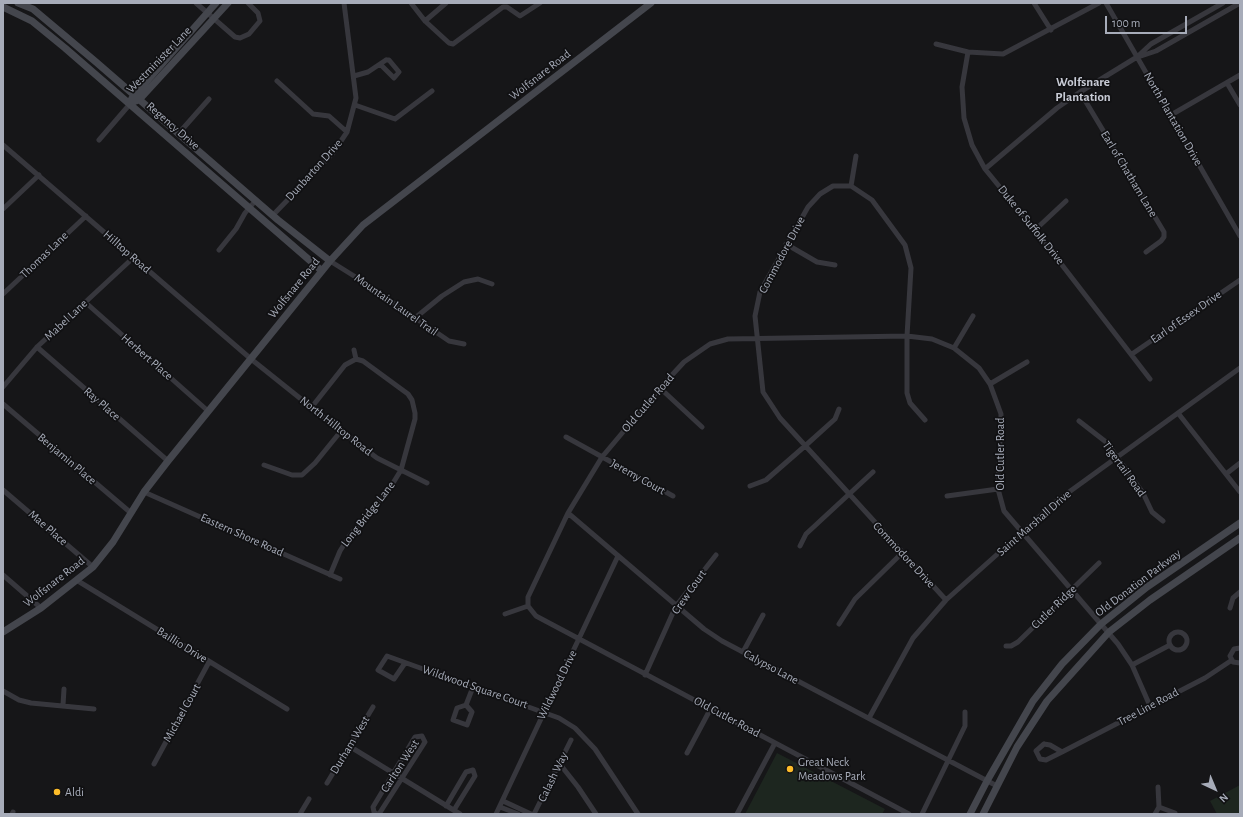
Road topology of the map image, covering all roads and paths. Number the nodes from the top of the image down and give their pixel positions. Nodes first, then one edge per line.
1 (18, 3) edge
2 (196, 3) edge
3 (216, 3) edge
4 (228, 3) edge
5 (248, 3) edge
6 (344, 3) edge
7 (410, 3) edge
8 (446, 3) edge
9 (540, 3) edge
10 (651, 3) edge
11 (1034, 3) edge
12 (1099, 3) edge
13 (1106, 3) edge
14 (1223, 3) edge
15 (1240, 3) edge
16 (3, 7) edge
17 (211, 16) junction
18 (425, 21) junction
19 (1051, 30) junction
20 (936, 44) dead end
21 (968, 52) junction
22 (1137, 57) junction
23 (380, 64) dead end
24 (354, 76) junction
25 (1240, 76) edge
26 (277, 81) dead end
27 (1227, 83) junction
28 (432, 91) dead end
29 (1080, 92) junction
30 (136, 97) junction
31 (209, 98) dead end
32 (130, 104) junction
33 (355, 105) junction
34 (1240, 105) edge
35 (1171, 115) junction
36 (348, 132) junction
37 (179, 133) junction
38 (99, 140) dead end
39 (3, 146) edge
40 (202, 154) junction
41 (856, 156) dead end
42 (196, 161) junction
43 (985, 170) junction
44 (39, 175) junction
45 (851, 186) junction
46 (256, 200) junction
47 (1066, 201) dead end
48 (249, 208) junction
49 (3, 209) edge
50 (86, 216) junction
51 (275, 217) junction
52 (271, 227) junction
53 (1035, 230) junction
54 (1240, 236) edge
55 (786, 244) junction
56 (219, 250) dead end
57 (1146, 252) dead end
58 (134, 257) junction
59 (330, 262) junction
60 (835, 265) dead end
61 (322, 271) junction
62 (1240, 280) edge
63 (492, 284) dead end
64 (3, 294) edge
65 (85, 302) junction
66 (973, 316) dead end
67 (415, 318) junction
68 (907, 336) junction
69 (756, 338) junction
70 (464, 344) dead end
71 (37, 347) junction
72 (954, 348) junction
73 (354, 350) dead end
74 (1132, 354) junction
75 (251, 359) junction
76 (356, 359) junction
77 (1027, 362) dead end
78 (1240, 368) edge
79 (1150, 379) dead end
80 (990, 384) junction
81 (3, 387) edge
82 (660, 388) junction
83 (3, 404) edge
84 (311, 408) junction
85 (839, 409) dead end
86 (208, 411) junction
87 (1178, 413) junction
88 (925, 420) dead end
89 (1079, 421) dead end
90 (702, 427) dead end
91 (341, 432) junction
92 (566, 437) dead end
93 (805, 446) junction
94 (1117, 456) junction
95 (602, 457) junction
96 (168, 461) junction
97 (1240, 463) edge
98 (264, 465) dead end
99 (401, 470) junction
100 (873, 472) dead end
101 (1226, 474) junction
102 (427, 483) dead end
103 (750, 486) dead end
104 (998, 489) junction
105 (3, 490) edge
106 (144, 492) junction
107 (1240, 492) edge
108 (849, 494) junction
109 (673, 496) dead end
110 (947, 496) dead end
111 (568, 513) junction
112 (131, 514) junction
113 (1163, 521) dead end
114 (1240, 523) edge
115 (1022, 533) junction
116 (1240, 538) edge
117 (800, 546) dead end
118 (902, 553) junction
119 (716, 555) dead end
120 (618, 556) junction
121 (1099, 563) dead end
122 (93, 567) junction
123 (330, 575) junction
124 (3, 576) edge
125 (340, 579) dead end
126 (78, 581) junction
127 (1072, 590) junction
128 (1240, 592) edge
129 (946, 600) junction
130 (528, 606) junction
131 (676, 606) junction
132 (41, 608) junction
133 (1230, 608) dead end
134 (505, 614) dead end
135 (763, 615) dead end
136 (839, 624) dead end
137 (1101, 624) junction
138 (3, 632) edge
139 (1109, 632) junction
140 (579, 639) junction
141 (1006, 646) dead end
142 (1170, 646) dead end
143 (1240, 648) edge
144 (743, 652) junction
145 (1232, 660) junction
146 (209, 662) junction
147 (405, 663) junction
148 (1240, 663) edge
149 (1132, 666) junction
150 (646, 675) junction
151 (474, 687) junction
152 (64, 689) dead end
153 (3, 690) edge
154 (63, 705) junction
155 (466, 705) dead end
156 (1150, 706) junction
157 (372, 707) dead end
158 (711, 708) junction
159 (94, 709) dead end
160 (287, 709) dead end
161 (544, 711) junction
162 (965, 712) dead end
163 (869, 718) junction
164 (571, 740) dead end
165 (775, 743) junction
166 (349, 746) junction
167 (1062, 752) junction
168 (687, 753) dead end
169 (949, 760) junction
170 (559, 763) junction
171 (154, 764) dead end
172 (393, 774) junction
173 (402, 779) junction
174 (987, 781) junction
175 (327, 783) dead end
176 (997, 786) junction
177 (1158, 787) dead end
178 (309, 799) dead end
179 (503, 801) junction
180 (446, 806) junction
181 (500, 807) junction
182 (1159, 808) junction
183 (454, 810) junction
184 (1175, 813) edge
185 (300, 814) edge
186 (378, 814) edge
187 (460, 814) edge
188 (496, 814) edge
189 (518, 814) edge
190 (531, 814) edge
191 (534, 814) edge
192 (596, 814) edge
193 (638, 814) edge
194 (737, 814) edge
195 (909, 814) edge
196 (922, 814) edge
197 (970, 814) edge
198 (984, 814) edge
199 (1155, 814) edge

1 - 30 street, Regency Drive
2 - 17 street
3 - 17 street, Westminister Lane
4 - 17 street, Westminister Lane
5 - 17 street
6 - 24 street, Dunbarton Drive
7 - 18 street
8 - 18 street
9 - 18 street
10 - 59 street, Wolfsnare Road
11 - 19 street
12 - 19 street
13 - 22 street, North Plantation Drive
14 - 22 street
15 - 22 street
16 - 32 street, Regency Drive
17 - 30 street, Westminister Lane
19 - 21 street
20 - 21 street
21 - 43 street, Duke of Suffolk Drive
22 - 29 street
22 - 35 street, North Plantation Drive
23 - 24 street
24 - 33 street, Dunbarton Drive
25 - 27 street
26 - 36 street
27 - 34 street
27 - 35 street
28 - 33 street
29 - 43 street
29 - 57 street, Earl of Chatham Lane
30 - 32 street, Westminister Lane
30 - 37 street, Regency Drive
31 - 37 street
32 - 38 street
32 - 42 street, Regency Drive
33 - 36 street, Dunbarton Drive
35 - 54 street, North Plantation Drive
36 - 51 street, Dunbarton Drive
37 - 40 street, Regency Drive
39 - 44 street, Hilltop Road
40 - 42 street
40 - 46 street, Regency Drive
41 - 45 street
42 - 48 street, Regency Drive
43 - 53 street, Duke of Suffolk Drive
44 - 49 street
44 - 50 street, Hilltop Road
45 - 55 street, Commodore Drive
45 - 68 street
46 - 48 street
46 - 51 street, Regency Drive
47 - 53 street
48 - 52 street, Regency Drive
48 - 56 street
50 - 58 street, Hilltop Road
50 - 64 street, Thomas Lane
51 - 52 street, Dunbarton Drive
51 - 59 street, Regency Drive
52 - 61 street, Regency Drive
53 - 74 street, Duke of Suffolk Drive
55 - 60 street
55 - 69 street, Commodore Drive
58 - 65 street, Mabel Lane
58 - 75 street, Hilltop Road
59 - 61 street, Wolfsnare Road
59 - 67 street, Mountain Laurel Trail
61 - 75 street, Wolfsnare Road
62 - 74 street, Earl of Essex Drive
63 - 67 street
65 - 71 street, Mabel Lane
65 - 86 street, Herbert Place
66 - 72 street
67 - 70 street, Mountain Laurel Trail
68 - 69 street, Old Cutler Road
68 - 72 street, Old Cutler Road
68 - 88 street
69 - 82 street, Old Cutler Road
69 - 93 street, Commodore Drive
71 - 81 street, Mabel Lane
71 - 96 street, Ray Place
72 - 80 street, Old Cutler Road
73 - 76 street
74 - 79 street, Duke of Suffolk Drive
75 - 84 street, North Hilltop Road
75 - 86 street, Wolfsnare Road
76 - 84 street
76 - 99 street, Long Bridge Lane
77 - 80 street
78 - 87 street, Saint Marshall Drive
80 - 104 street, Old Cutler Road
82 - 90 street
82 - 95 street, Old Cutler Road
83 - 112 street, Benjamin Place
84 - 91 street, North Hilltop Road
85 - 93 street
86 - 96 street, Wolfsnare Road
87 - 94 street, Saint Marshall Drive
87 - 101 street
89 - 94 street, Tigertail Road
91 - 98 street
91 - 99 street, North Hilltop Road
92 - 95 street, Jeremy Court
93 - 103 street
93 - 108 street, Commodore Drive
94 - 113 street, Tigertail Road
94 - 115 street, Saint Marshall Drive
95 - 109 street, Jeremy Court
95 - 111 street, Old Cutler Road
96 - 106 street, Wolfsnare Road
97 - 101 street
99 - 102 street, North Hilltop Road
99 - 123 street, Long Bridge Lane
100 - 108 street
101 - 107 street
104 - 110 street
104 - 115 street, Old Cutler Road
105 - 122 street, Mae Place
106 - 112 street, Wolfsnare Road
106 - 123 street, Eastern Shore Road
108 - 117 street
108 - 118 street, Commodore Drive
111 - 120 street, Calypso Lane
111 - 130 street, Old Cutler Road
112 - 122 street, Wolfsnare Road
114 - 137 street, Old Donation Parkway
115 - 127 street, Old Cutler Road
115 - 129 street, Saint Marshall Drive
116 - 139 street, Old Donation Parkway
118 - 129 street, Commodore Drive
118 - 136 street
119 - 131 street, Crew Court
120 - 131 street, Calypso Lane
120 - 140 street, Wildwood Drive
121 - 127 street, Cutler Ridge
122 - 126 street, Wolfsnare Road
123 - 125 street, Eastern Shore Road
124 - 132 street
126 - 132 street, Wolfsnare Road
126 - 146 street, Baillio Drive
127 - 137 street, Old Cutler Road
127 - 141 street, Cutler Ridge
128 - 133 street
129 - 163 street, Saint Marshall Drive
130 - 134 street
130 - 140 street, Old Cutler Road
131 - 144 street, Calypso Lane
131 - 150 street, Crew Court
132 - 138 street, Wolfsnare Road
135 - 144 street
137 - 139 street, Old Cutler Road
137 - 174 street, Old Donation Parkway
139 - 149 street, Old Cutler Road
139 - 176 street, Old Donation Parkway
140 - 150 street, Old Cutler Road
140 - 161 street, Wildwood Drive
142 - 149 street
143 - 145 street, Tree Line Road
144 - 163 street, Calypso Lane
145 - 148 street
145 - 156 street, Tree Line Road
146 - 160 street, Baillio Drive
146 - 171 street, Michael Court
147 - 147 street, Wildwood Square Court
147 - 151 street, Wildwood Square Court
149 - 156 street, Old Cutler Road
150 - 158 street, Old Cutler Road
151 - 155 street
151 - 161 street, Wildwood Square Court
152 - 154 street
153 - 154 street
154 - 159 street
156 - 167 street, Tree Line Road
157 - 166 street, Durham West
158 - 165 street, Old Cutler Road
158 - 168 street
161 - 179 street, Wildwood Drive
161 - 193 street, Wildwood Square Court
162 - 169 street
163 - 169 street, Calypso Lane
164 - 170 street, Calash Way
165 - 194 street
165 - 195 street, Old Cutler Road
166 - 172 street
166 - 175 street, Durham West
167 - 167 street, Tree Line Road
169 - 174 street, Calypso Lane
169 - 196 street
170 - 191 street, Calash Way
170 - 192 street
172 - 173 street
172 - 173 street, Carlton West
172 - 186 street, Carlton West
173 - 180 street
173 - 186 street, Carlton West
174 - 176 street, Calypso Lane
174 - 197 street, Old Donation Parkway
176 - 198 street, Old Donation Parkway
177 - 182 street
178 - 185 street
179 - 181 street, Wildwood Drive
179 - 190 street
180 - 183 street
180 - 183 street
181 - 188 street, Wildwood Drive
181 - 189 street
182 - 184 street
182 - 199 street
183 - 187 street

